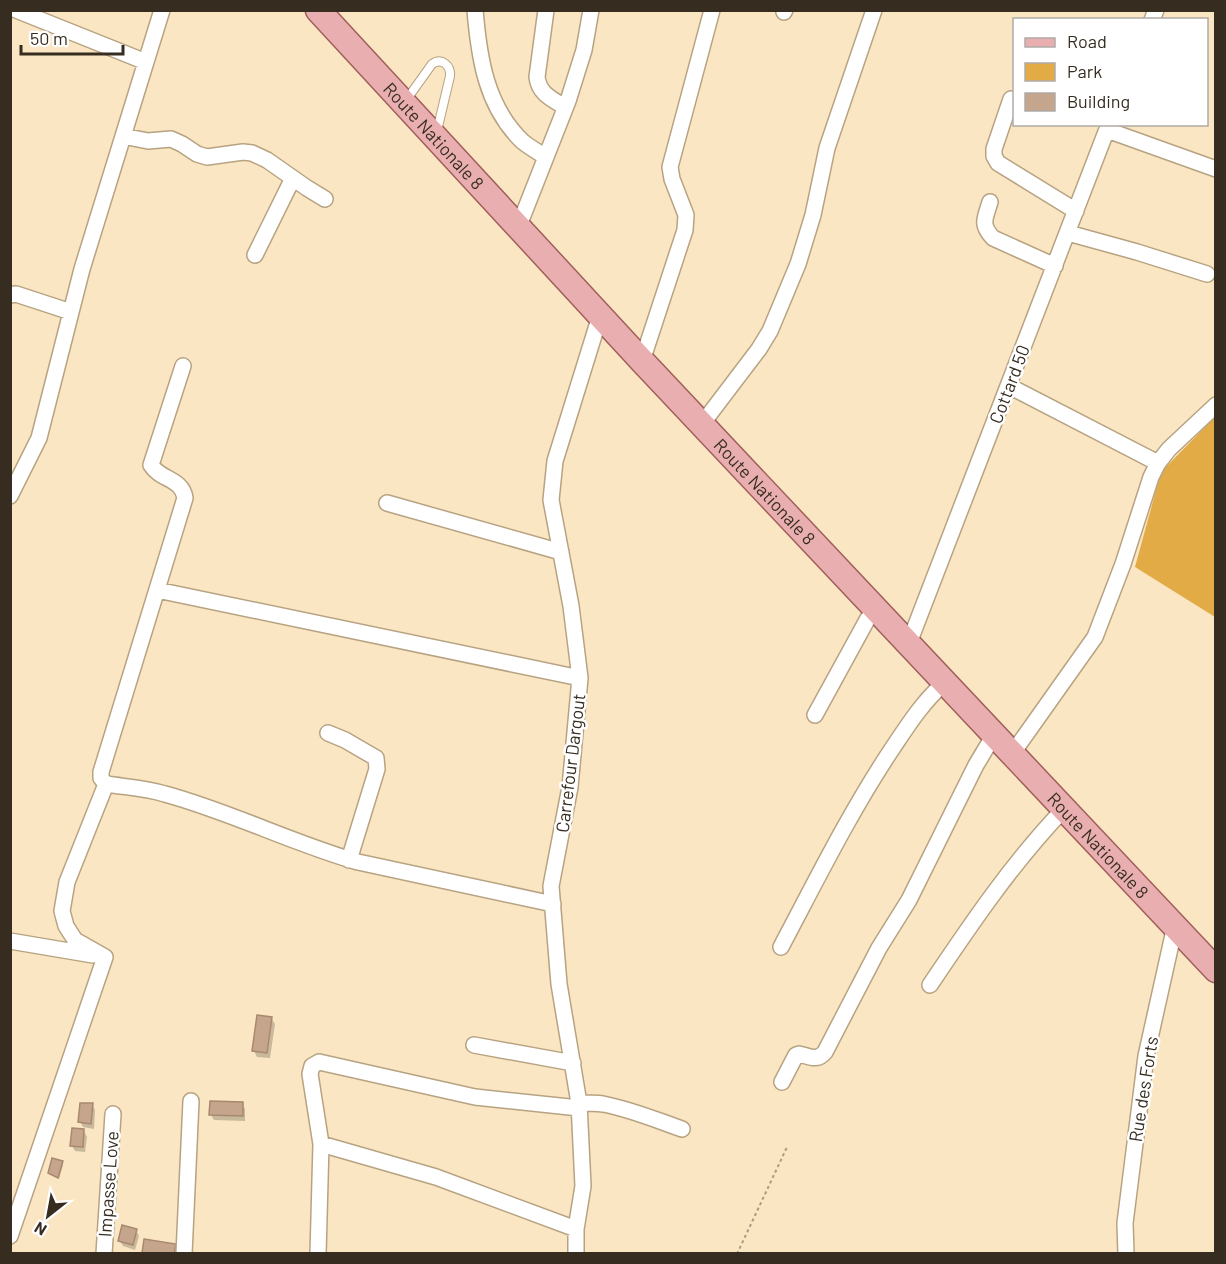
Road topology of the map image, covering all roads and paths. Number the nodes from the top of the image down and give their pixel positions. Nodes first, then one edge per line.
1 (16, 10) edge
2 (162, 10) edge
3 (318, 10) edge
4 (476, 10) edge
5 (546, 10) edge
6 (591, 10) edge
7 (712, 10) edge
8 (874, 10) edge
9 (146, 62) junction
10 (1011, 99) dead end
11 (404, 103) junction
12 (565, 108) junction
13 (1108, 127) edge
14 (123, 136) junction
15 (435, 138) junction
16 (546, 157) junction
17 (1215, 169) edge
18 (293, 178) junction
19 (325, 199) dead end
20 (990, 202) dead end
21 (1076, 211) junction
22 (518, 228) junction
23 (1068, 233) junction
24 (255, 255) dead end
25 (1055, 266) junction
26 (1207, 274) dead end
27 (10, 295) edge
28 (71, 312) junction
29 (600, 316) junction
30 (642, 361) junction
31 (183, 366) dead end
32 (1009, 386) junction
33 (1215, 405) edge
34 (702, 424) junction
35 (1158, 463) junction
36 (10, 496) edge
37 (387, 503) dead end
38 (561, 552) junction
39 (157, 591) junction
40 (876, 608) junction
41 (909, 643) junction
42 (580, 678) junction
43 (945, 682) junction
44 (815, 715) dead end
45 (328, 733) dead end
46 (994, 735) junction
47 (1012, 754) junction
48 (106, 784) junction
49 (1064, 809) junction
50 (349, 860) junction
51 (553, 904) junction
52 (1175, 926) junction
53 (10, 941) edge
54 (781, 947) dead end
55 (105, 957) junction
56 (1215, 970) edge
57 (930, 985) dead end
58 (474, 1045) dead end
59 (573, 1064) junction
60 (782, 1082) dead end
61 (191, 1101) dead end
62 (579, 1106) junction
63 (113, 1114) dead end
64 (682, 1129) dead end
65 (321, 1144) junction
66 (787, 1146) dead end
67 (576, 1229) junction
68 (10, 1236) edge
69 (104, 1254) edge
70 (184, 1254) edge
71 (318, 1254) edge
72 (576, 1254) edge
73 (737, 1254) edge
74 (1126, 1254) edge

1 - 9 street
2 - 9 street
3 - 11 main road, Route Nationale 8
4 - 16 street
5 - 12 street
6 - 12 street
7 - 30 street
8 - 34 street
9 - 14 street
10 - 21 street
11 - 15 main road, Route Nationale 8
11 - 15 lane
12 - 16 street
13 - 17 street
13 - 21 street, Cottard 50
14 - 18 street
14 - 28 street
15 - 22 main road, Route Nationale 8
16 - 22 street
18 - 19 street
18 - 24 street
20 - 25 street
21 - 23 street, Cottard 50
22 - 29 main road, Route Nationale 8
23 - 25 street, Cottard 50
23 - 26 street
25 - 32 street, Cottard 50
27 - 28 street
28 - 36 street
29 - 30 main road, Route Nationale 8
29 - 38 street, Carrefour Dargout
30 - 34 main road, Route Nationale 8
31 - 39 street
32 - 35 street
32 - 41 street, Cottard 50
33 - 35 street
34 - 40 main road, Route Nationale 8
35 - 47 street
37 - 38 street
38 - 42 street, Carrefour Dargout
39 - 42 street
39 - 48 street
40 - 41 main road, Route Nationale 8
40 - 44 street
41 - 43 main road, Route Nationale 8
42 - 51 street, Carrefour Dargout
43 - 46 main road, Route Nationale 8
43 - 54 street
45 - 50 street
46 - 47 main road, Route Nationale 8
46 - 60 street
47 - 49 main road, Route Nationale 8
48 - 50 street
48 - 55 street
49 - 52 main road, Route Nationale 8
49 - 57 street
50 - 51 street
51 - 59 street, Carrefour Dargout
52 - 56 main road, Route Nationale 8
52 - 74 street, Rue des Forts
53 - 55 street
55 - 68 street
58 - 59 street
59 - 62 street, Carrefour Dargout
61 - 70 street
62 - 64 street
62 - 65 street
62 - 67 street, Carrefour Dargout
63 - 69 street, Impasse Love
65 - 67 street
65 - 71 street
66 - 73 path
67 - 72 street, Carrefour Dargout

